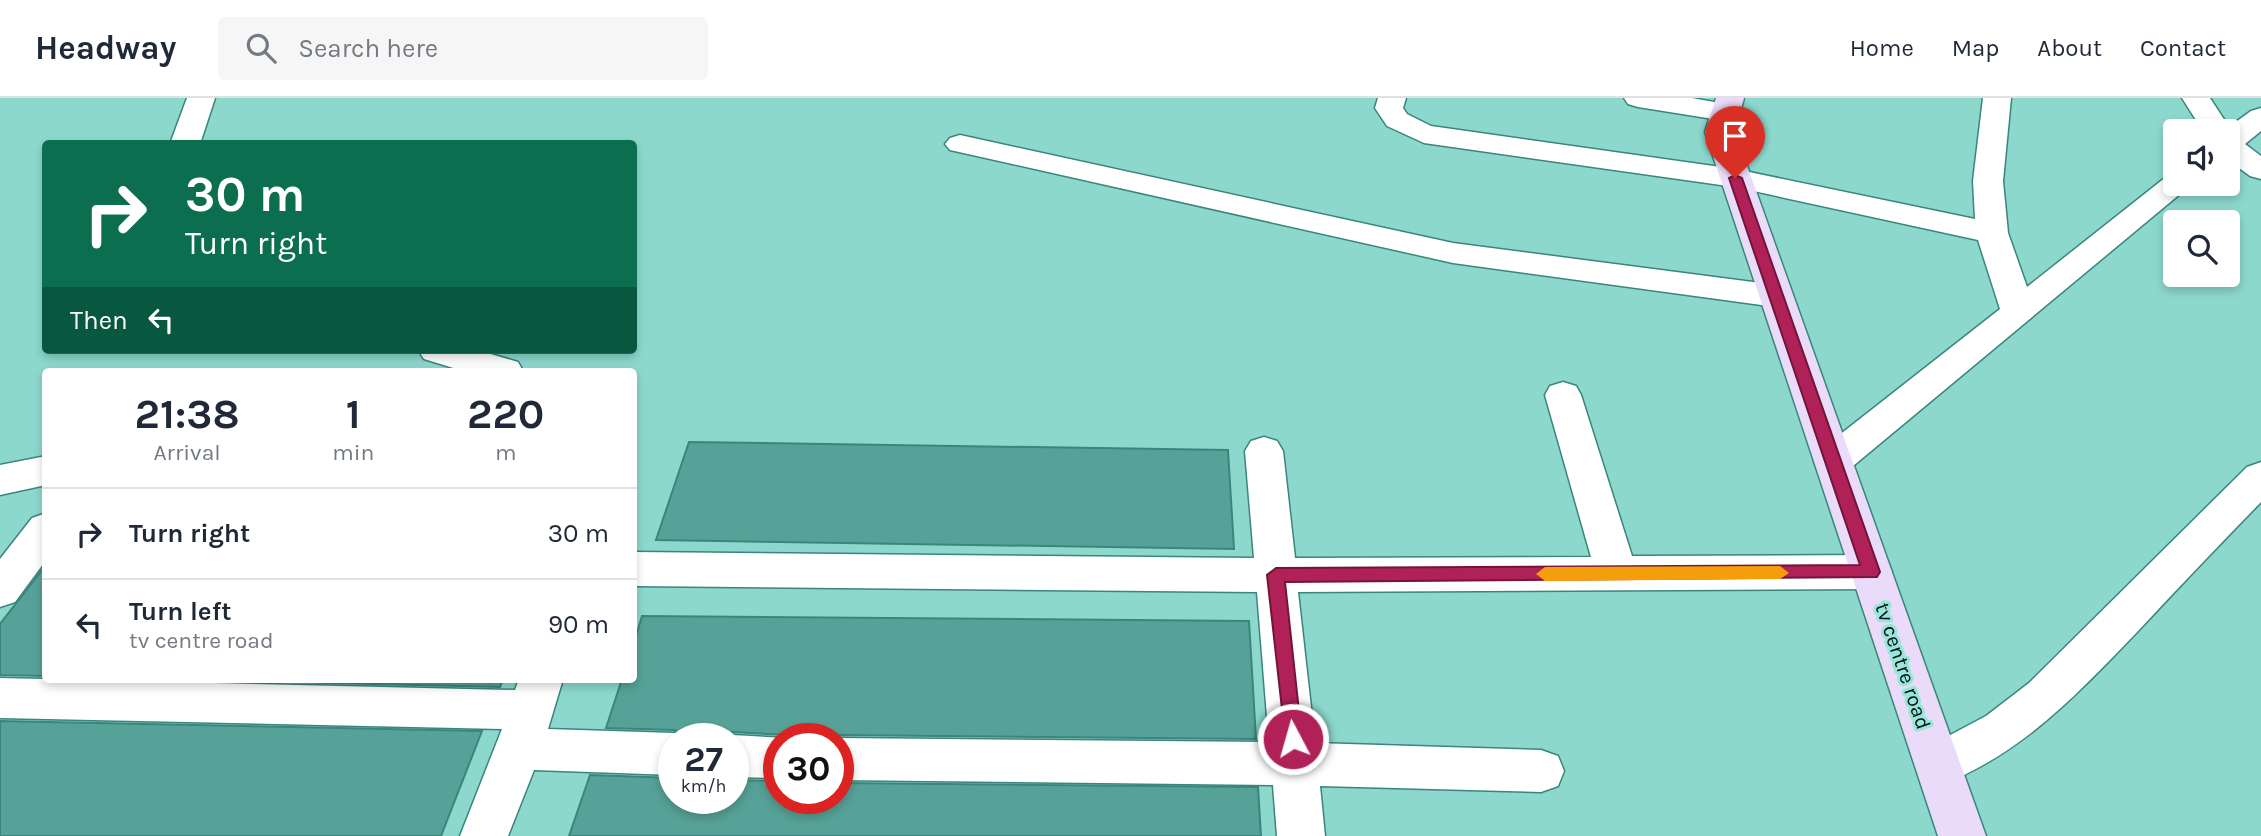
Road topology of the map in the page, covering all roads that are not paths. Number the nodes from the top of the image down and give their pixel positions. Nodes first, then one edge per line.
1 (201, 98) edge
2 (1392, 98) edge
3 (1638, 98) edge
4 (1997, 98) edge
5 (2196, 98) edge
6 (1728, 105) edge
7 (2261, 117) edge
8 (2209, 119) edge
9 (2240, 135) edge
10 (186, 140) edge
11 (960, 144) dead end
12 (2240, 154) edge
13 (2261, 170) edge
14 (1735, 178) junction
15 (2163, 195) edge
16 (1992, 233) junction
17 (1776, 296) junction
18 (2018, 312) junction
19 (449, 354) edge
20 (495, 368) edge
21 (1563, 395) dead end
22 (1264, 451) dead end
23 (1833, 461) junction
24 (42, 471) edge
25 (2261, 477) edge
26 (0, 480) edge
27 (41, 542) edge
28 (637, 569) edge
29 (1871, 572) junction
30 (1616, 573) junction
31 (1276, 575) junction
32 (0, 590) edge
33 (0, 698) edge
34 (530, 712) edge
35 (658, 749) edge
36 (854, 759) edge
37 (1295, 764) junction
38 (1938, 765) junction
39 (1541, 771) dead end
40 (484, 836) edge
41 (1301, 836) edge
42 (1962, 836) edge

1 - 10 street
2 - 14 street
3 - 6 street
4 - 16 street
5 - 8 street
6 - 14 main road, tv centre road
7 - 9 street
11 - 17 street
12 - 13 street
14 - 16 street
14 - 17 main road, tv centre road
15 - 18 street
16 - 18 street
17 - 23 main road, tv centre road
18 - 23 street
19 - 20 street
21 - 30 street
22 - 31 street
23 - 29 main road, tv centre road
24 - 26 street
25 - 38 street
27 - 32 street
28 - 31 street
29 - 30 street
29 - 38 main road, tv centre road
30 - 31 street
31 - 37 street
33 - 34 street
34 - 35 street
34 - 40 street
36 - 37 street
37 - 39 street
37 - 41 street
38 - 42 main road, tv centre road

